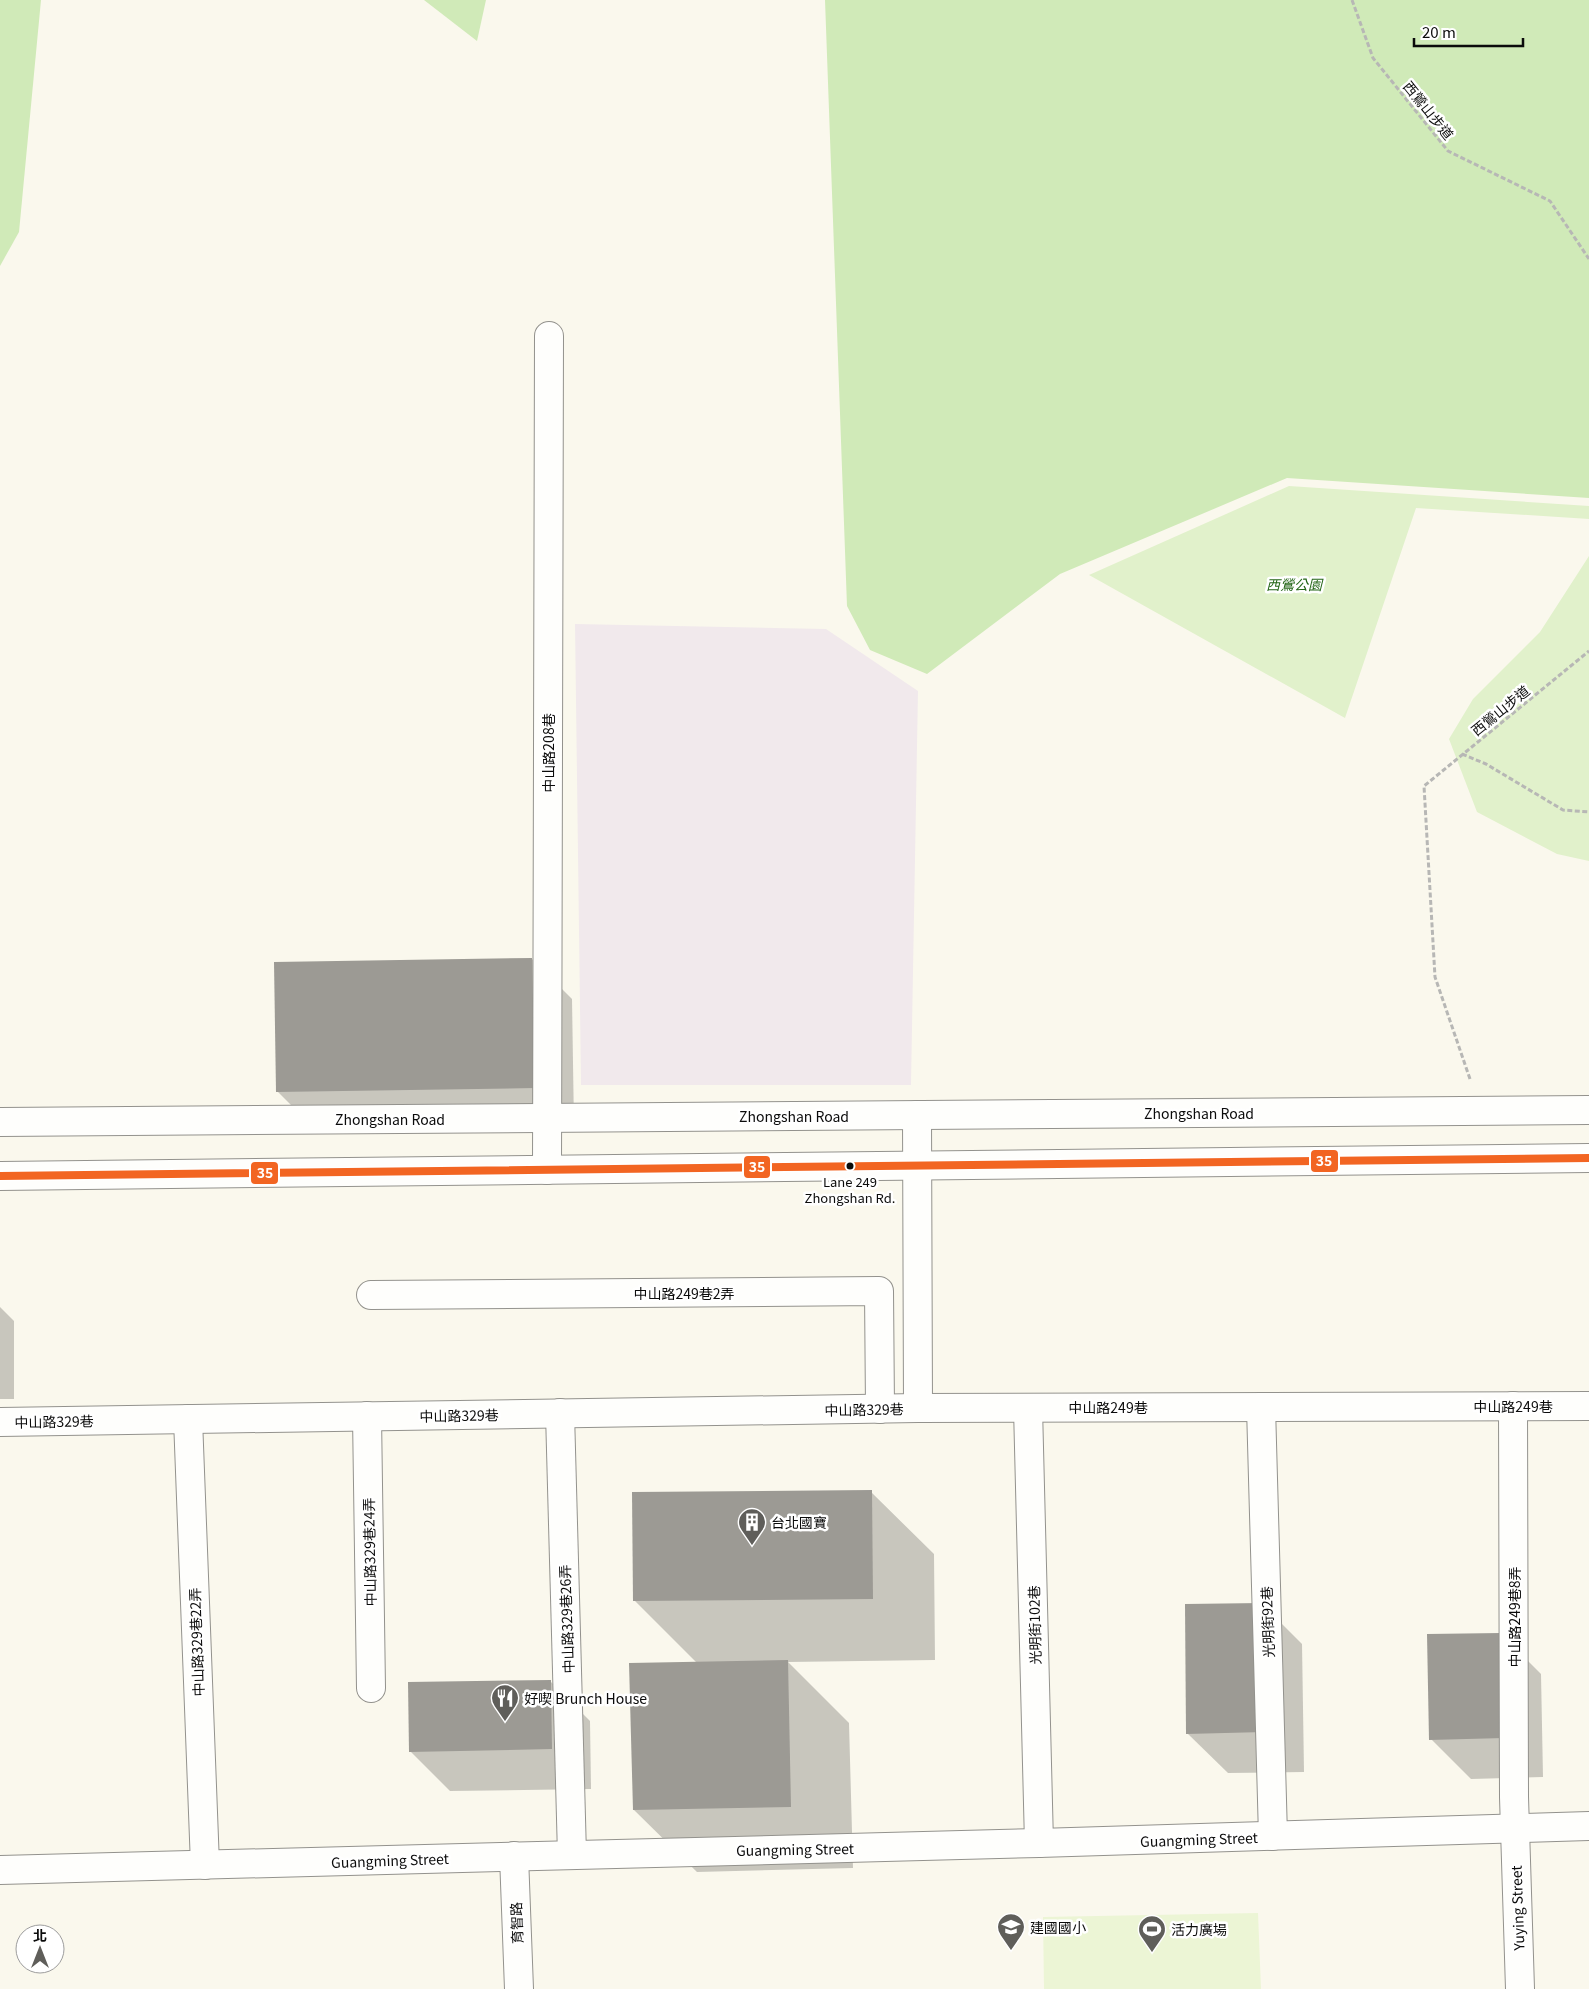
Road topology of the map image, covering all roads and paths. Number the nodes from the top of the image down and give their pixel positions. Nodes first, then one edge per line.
1 (1352, 0) edge
2 (1589, 259) edge
3 (549, 336) dead end
4 (1589, 651) edge
5 (1462, 754) junction
6 (1589, 812) edge
7 (1589, 1110) edge
8 (1481, 1111) junction
9 (917, 1116) junction
10 (546, 1118) junction
11 (0, 1122) edge
12 (1589, 1158) edge
13 (918, 1166) junction
14 (547, 1170) junction
15 (0, 1176) edge
16 (371, 1294) dead end
17 (1513, 1406) junction
18 (1589, 1406) edge
19 (1261, 1407) junction
20 (918, 1408) junction
21 (1028, 1408) junction
22 (880, 1409) junction
23 (560, 1413) junction
24 (367, 1416) junction
25 (188, 1419) junction
26 (0, 1422) edge
27 (371, 1688) dead end
28 (1589, 1826) edge
29 (1515, 1828) junction
30 (1273, 1836) junction
31 (1039, 1843) junction
32 (572, 1855) junction
33 (514, 1856) junction
34 (205, 1865) junction
35 (0, 1870) edge
36 (519, 1989) edge
37 (1520, 1989) edge

1 - 2 path, 西鶯山步道
3 - 10 street, 中山路208巷
4 - 5 path, 西鶯山步道
5 - 6 path
5 - 8 path, 西鶯山步道
7 - 8 street, Zhongshan Road
8 - 9 street, Zhongshan Road
9 - 10 street, Zhongshan Road
9 - 13 street
10 - 11 street, Zhongshan Road
10 - 14 street, 中山路208巷
12 - 13 street
13 - 14 street
13 - 20 street
14 - 15 street
16 - 22 street, 中山路249巷2弄
17 - 18 street, 中山路249巷
17 - 19 street, 中山路249巷
17 - 29 street, 中山路249巷8弄
19 - 21 street, 中山路249巷
19 - 30 street, 光明街92巷
20 - 21 street, 中山路249巷
20 - 22 street, 中山路329巷
21 - 31 street, 光明街102巷
22 - 23 street, 中山路329巷
23 - 24 street, 中山路329巷
23 - 32 street, 中山路329巷26弄
24 - 25 street, 中山路329巷
24 - 27 street, 中山路329巷24弄
25 - 26 street, 中山路329巷
25 - 34 street, 中山路329巷22弄
28 - 29 street, Guangming Street
29 - 30 street, Guangming Street
29 - 37 street, Yuying Street
30 - 31 street, Guangming Street
31 - 32 street, Guangming Street
32 - 33 street, Guangming Street
33 - 34 street, Guangming Street
33 - 36 street, 育智路
34 - 35 street, Guangming Street

